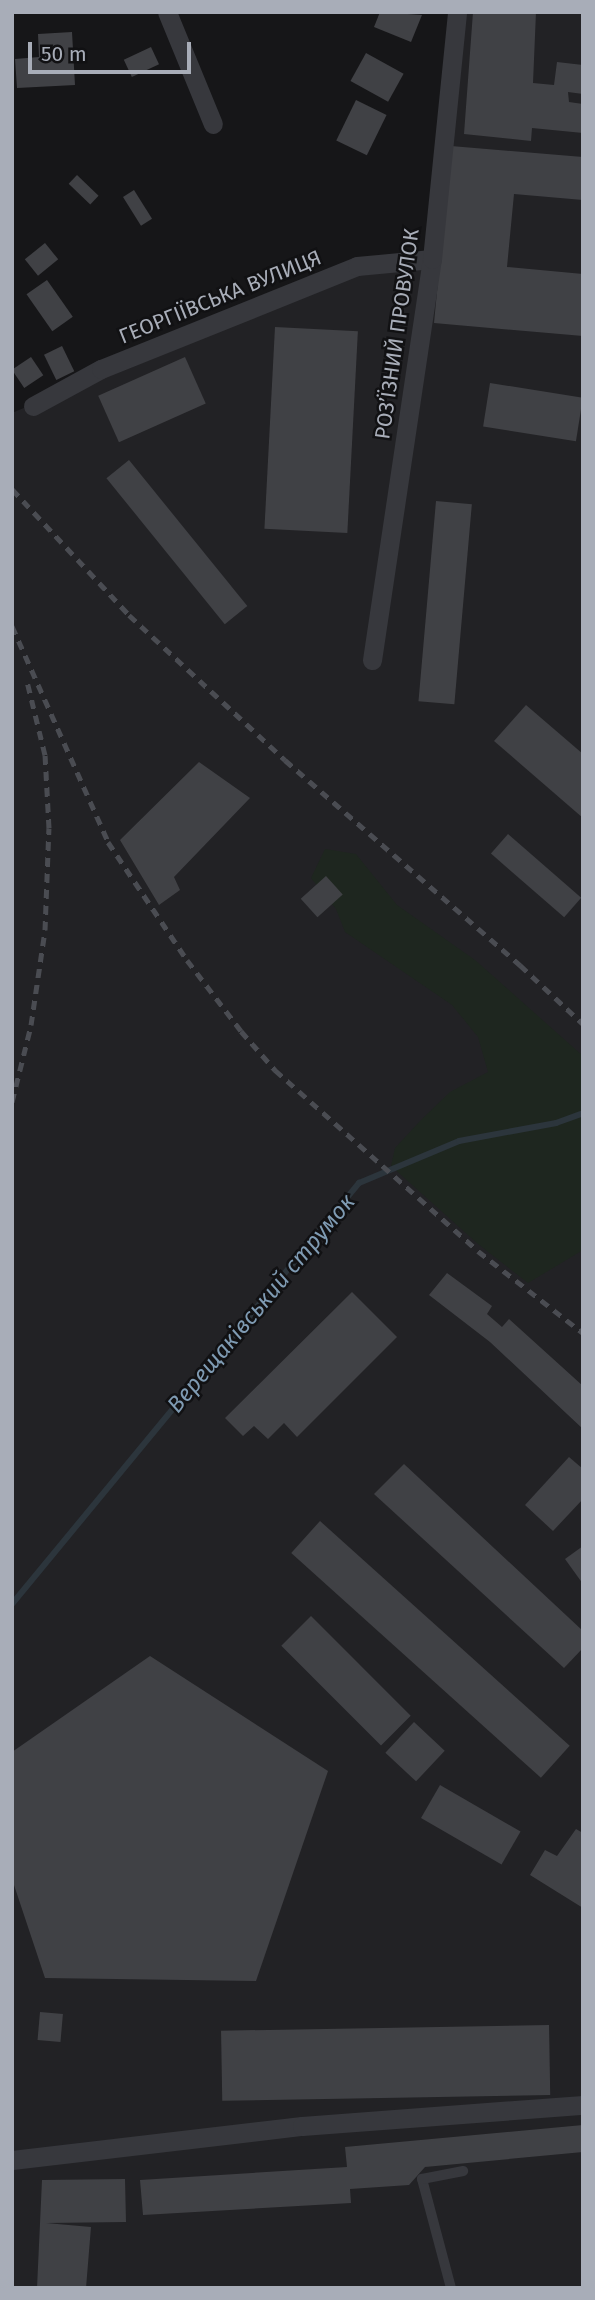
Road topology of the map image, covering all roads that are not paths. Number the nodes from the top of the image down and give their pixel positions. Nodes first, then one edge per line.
1 (167, 12) edge
2 (457, 12) edge
3 (213, 124) dead end
4 (432, 259) junction
5 (33, 406) dead end
6 (372, 660) dead end
7 (583, 2105) edge
8 (12, 2160) edge
9 (463, 2171) dead end
10 (451, 2288) edge

1 - 3 street
2 - 4 street, РОЗ’ЇЗНИЙ ПРОВУЛОК
4 - 5 street, ГЕОРГІЇВСЬКА ВУЛИЦЯ
4 - 6 street, РОЗ’ЇЗНИЙ ПРОВУЛОК
7 - 8 street
9 - 10 lane

